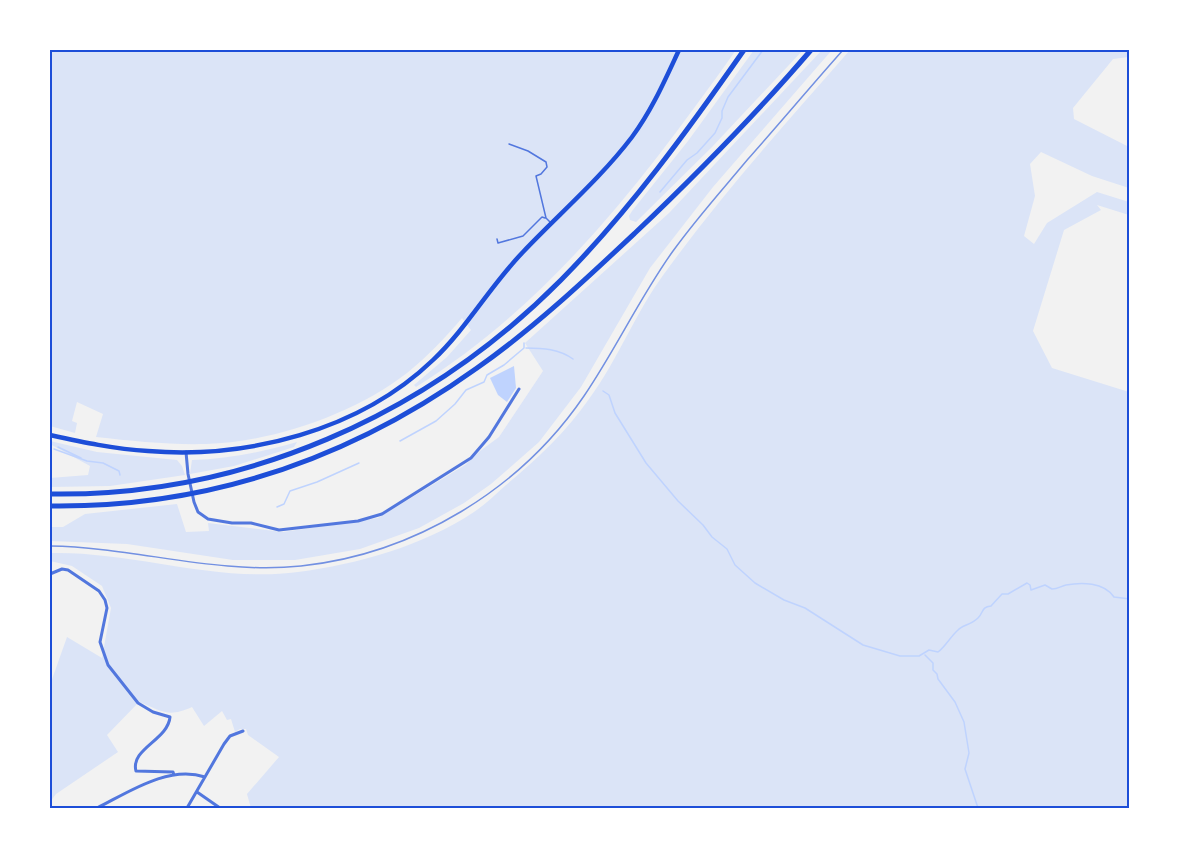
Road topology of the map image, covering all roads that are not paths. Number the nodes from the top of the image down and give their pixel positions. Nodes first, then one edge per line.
1 (679, 50) edge
2 (744, 50) edge
3 (811, 50) edge
4 (509, 144) dead end
5 (546, 218) junction
6 (551, 223) junction
7 (497, 239) dead end
8 (519, 389) dead end
9 (50, 435) edge
10 (186, 452) junction
11 (50, 494) edge
12 (50, 506) edge
13 (50, 574) edge
14 (243, 731) dead end
15 (174, 776) junction
16 (205, 777) junction
17 (197, 792) junction
18 (97, 808) edge
19 (187, 808) edge
20 (220, 808) edge

1 - 6 main road
2 - 11 highway
3 - 12 highway
4 - 5 lane
5 - 6 lane
5 - 7 lane
6 - 10 main road
8 - 10 street
9 - 10 main road
13 - 15 street
14 - 16 street
15 - 16 street
15 - 18 street
16 - 17 street
17 - 19 street
17 - 20 street

